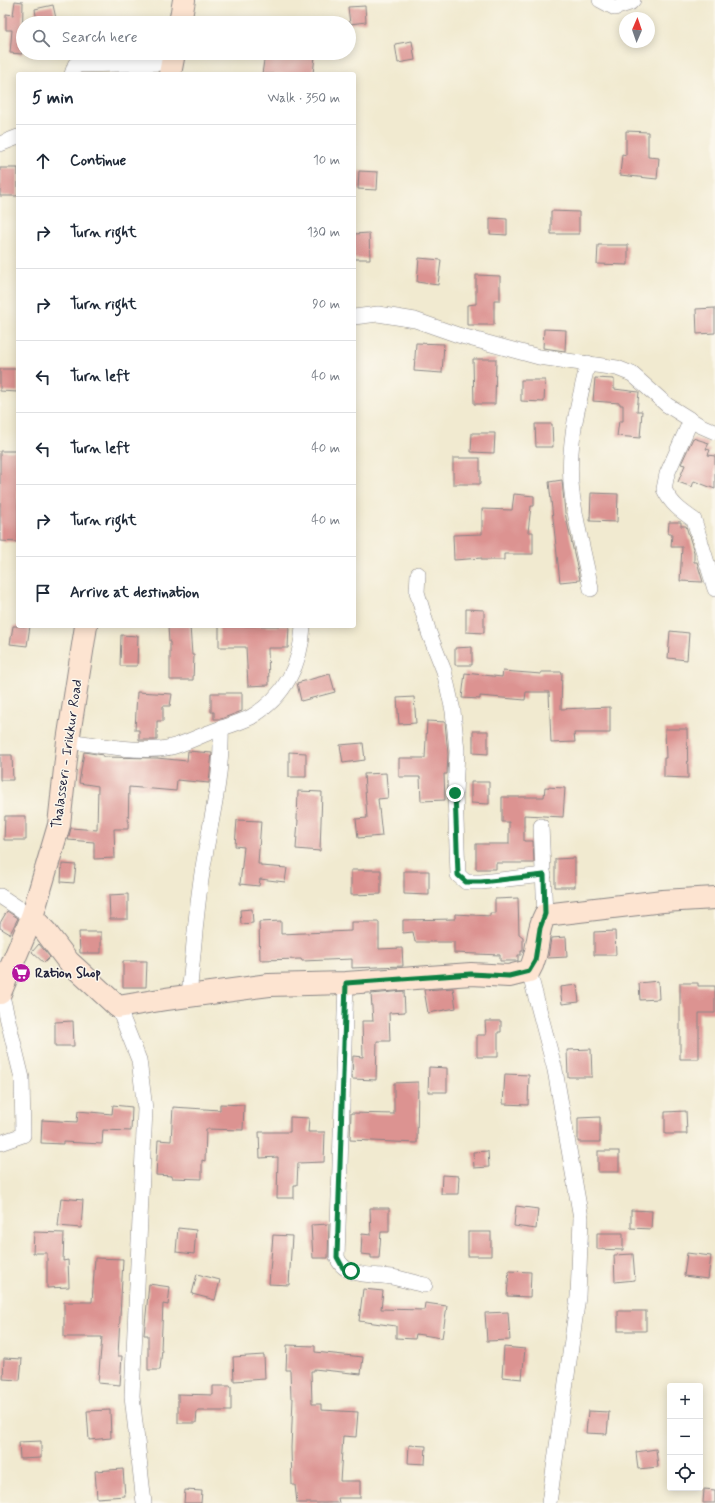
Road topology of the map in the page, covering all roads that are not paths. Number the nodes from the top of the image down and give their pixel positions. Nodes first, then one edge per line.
1 (184, 0) edge
2 (600, 0) edge
3 (633, 0) edge
4 (181, 16) edge
5 (172, 63) edge
6 (73, 72) edge
7 (16, 138) edge
8 (0, 144) edge
9 (356, 317) edge
10 (588, 363) junction
11 (690, 420) junction
12 (715, 432) edge
13 (418, 574) dead end
14 (591, 589) dead end
15 (715, 589) edge
16 (86, 628) edge
17 (303, 628) edge
18 (221, 728) junction
19 (68, 741) junction
20 (541, 826) dead end
21 (544, 875) junction
22 (0, 896) edge
23 (715, 898) edge
24 (545, 914) junction
25 (32, 917) junction
26 (529, 971) junction
27 (346, 983) junction
28 (0, 992) edge
29 (189, 995) junction
30 (118, 1007) junction
31 (0, 1143) edge
32 (425, 1285) dead end
33 (144, 1503) edge
34 (549, 1503) edge

1 - 4 street
2 - 3 street
5 - 6 street
7 - 8 street
9 - 10 street
10 - 11 street
10 - 14 street
11 - 12 street
11 - 15 street
13 - 21 street
16 - 19 street, Thalasseri - Irikkur Road
17 - 18 street
18 - 19 street
18 - 29 street
19 - 25 street, Thalasseri - Irikkur Road
20 - 21 street
21 - 24 street
22 - 25 street
23 - 24 street
24 - 26 street
25 - 28 street, Thalasseri - Irikkur Road
25 - 30 street
26 - 27 street
26 - 34 street
27 - 29 street
27 - 32 street
28 - 31 street
29 - 30 street
30 - 33 street

